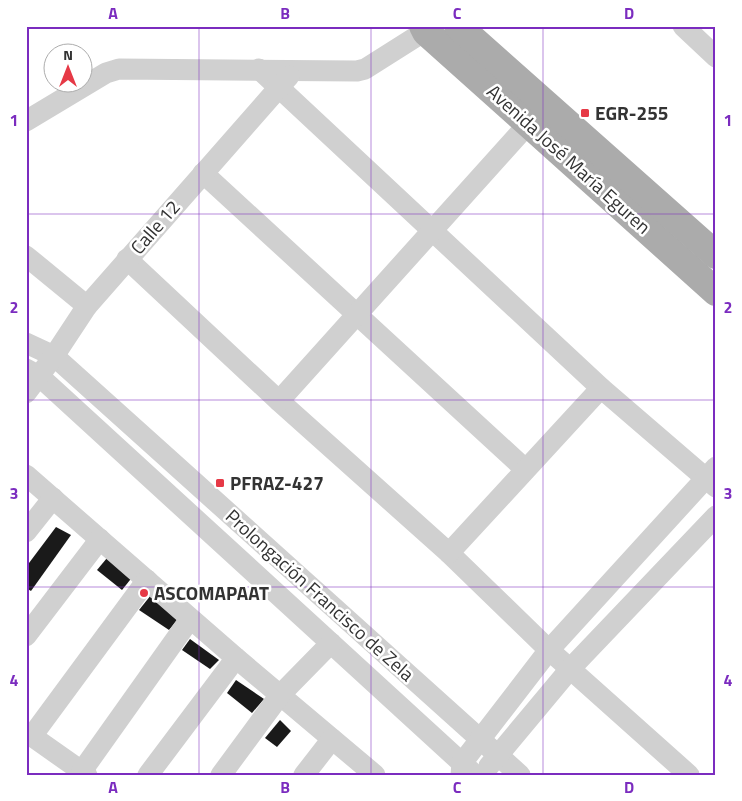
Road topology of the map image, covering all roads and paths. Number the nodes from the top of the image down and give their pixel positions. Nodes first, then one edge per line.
1 (458, 26) edge
2 (683, 26) edge
3 (427, 28) edge
4 (716, 56) edge
5 (258, 69) junction
6 (296, 70) junction
7 (279, 87) junction
8 (538, 113) junction
9 (26, 121) edge
10 (202, 173) junction
11 (432, 231) junction
12 (716, 255) edge
13 (26, 256) edge
14 (127, 259) junction
15 (716, 292) edge
16 (87, 306) junction
17 (358, 314) junction
18 (26, 343) edge
19 (54, 356) junction
20 (33, 372) edge
21 (601, 388) junction
22 (26, 393) edge
23 (279, 401) junction
24 (525, 470) junction
25 (26, 475) edge
26 (712, 477) edge
27 (53, 498) junction
28 (716, 516) edge
29 (26, 532) edge
30 (100, 539) junction
31 (259, 541) junction
32 (449, 553) junction
33 (242, 560) junction
34 (147, 580) junction
35 (190, 618) junction
36 (26, 636) edge
37 (331, 643) junction
38 (549, 650) junction
39 (236, 658) junction
40 (570, 669) junction
41 (280, 695) junction
42 (29, 734) edge
43 (332, 738) junction
44 (481, 738) junction
45 (499, 755) junction
46 (466, 771) edge
47 (85, 773) edge
48 (371, 773) edge
49 (148, 775) edge
50 (221, 775) edge
51 (304, 775) edge
52 (481, 775) edge
53 (520, 775) edge
54 (689, 775) edge

1 - 8 main road, Avenida José María Eguren
2 - 4 street
3 - 6 street
3 - 8 main road, Avenida José María Eguren
5 - 6 street
5 - 7 street
5 - 9 street
6 - 7 street, Calle 12
7 - 10 street, Calle 12
7 - 11 street
8 - 11 street
8 - 12 main road, Avenida José María Eguren
8 - 15 main road, Avenida José María Eguren
10 - 14 street, Calle 12
10 - 17 street
11 - 17 street
11 - 21 street
13 - 16 street
14 - 16 street, Calle 12
14 - 23 street
16 - 19 street, Calle 12
17 - 23 street
17 - 24 street
18 - 19 street, Prolongación Francisco de Zela
19 - 20 street, Calle 12
19 - 31 street, Prolongación Francisco de Zela
20 - 22 street, Calle 12
20 - 33 street, Prolongación Francisco de Zela
21 - 24 street
21 - 26 street
23 - 32 street
24 - 32 street
25 - 27 street
26 - 38 street
27 - 29 street
27 - 30 street
28 - 40 street
30 - 34 street
30 - 36 street
31 - 33 street
31 - 44 street, Prolongación Francisco de Zela
32 - 38 street
33 - 37 street, Prolongación Francisco de Zela
34 - 35 street
34 - 42 street
35 - 39 street
35 - 47 street
37 - 41 street
37 - 46 street, Prolongación Francisco de Zela
38 - 40 street
38 - 44 street
39 - 41 street
39 - 49 street
40 - 45 street
40 - 54 street
41 - 43 street
41 - 50 street
42 - 47 street
43 - 48 street
43 - 51 street
44 - 45 street, Prolongación Francisco de Zela
44 - 46 street
45 - 52 street
45 - 53 street, Prolongación Francisco de Zela

